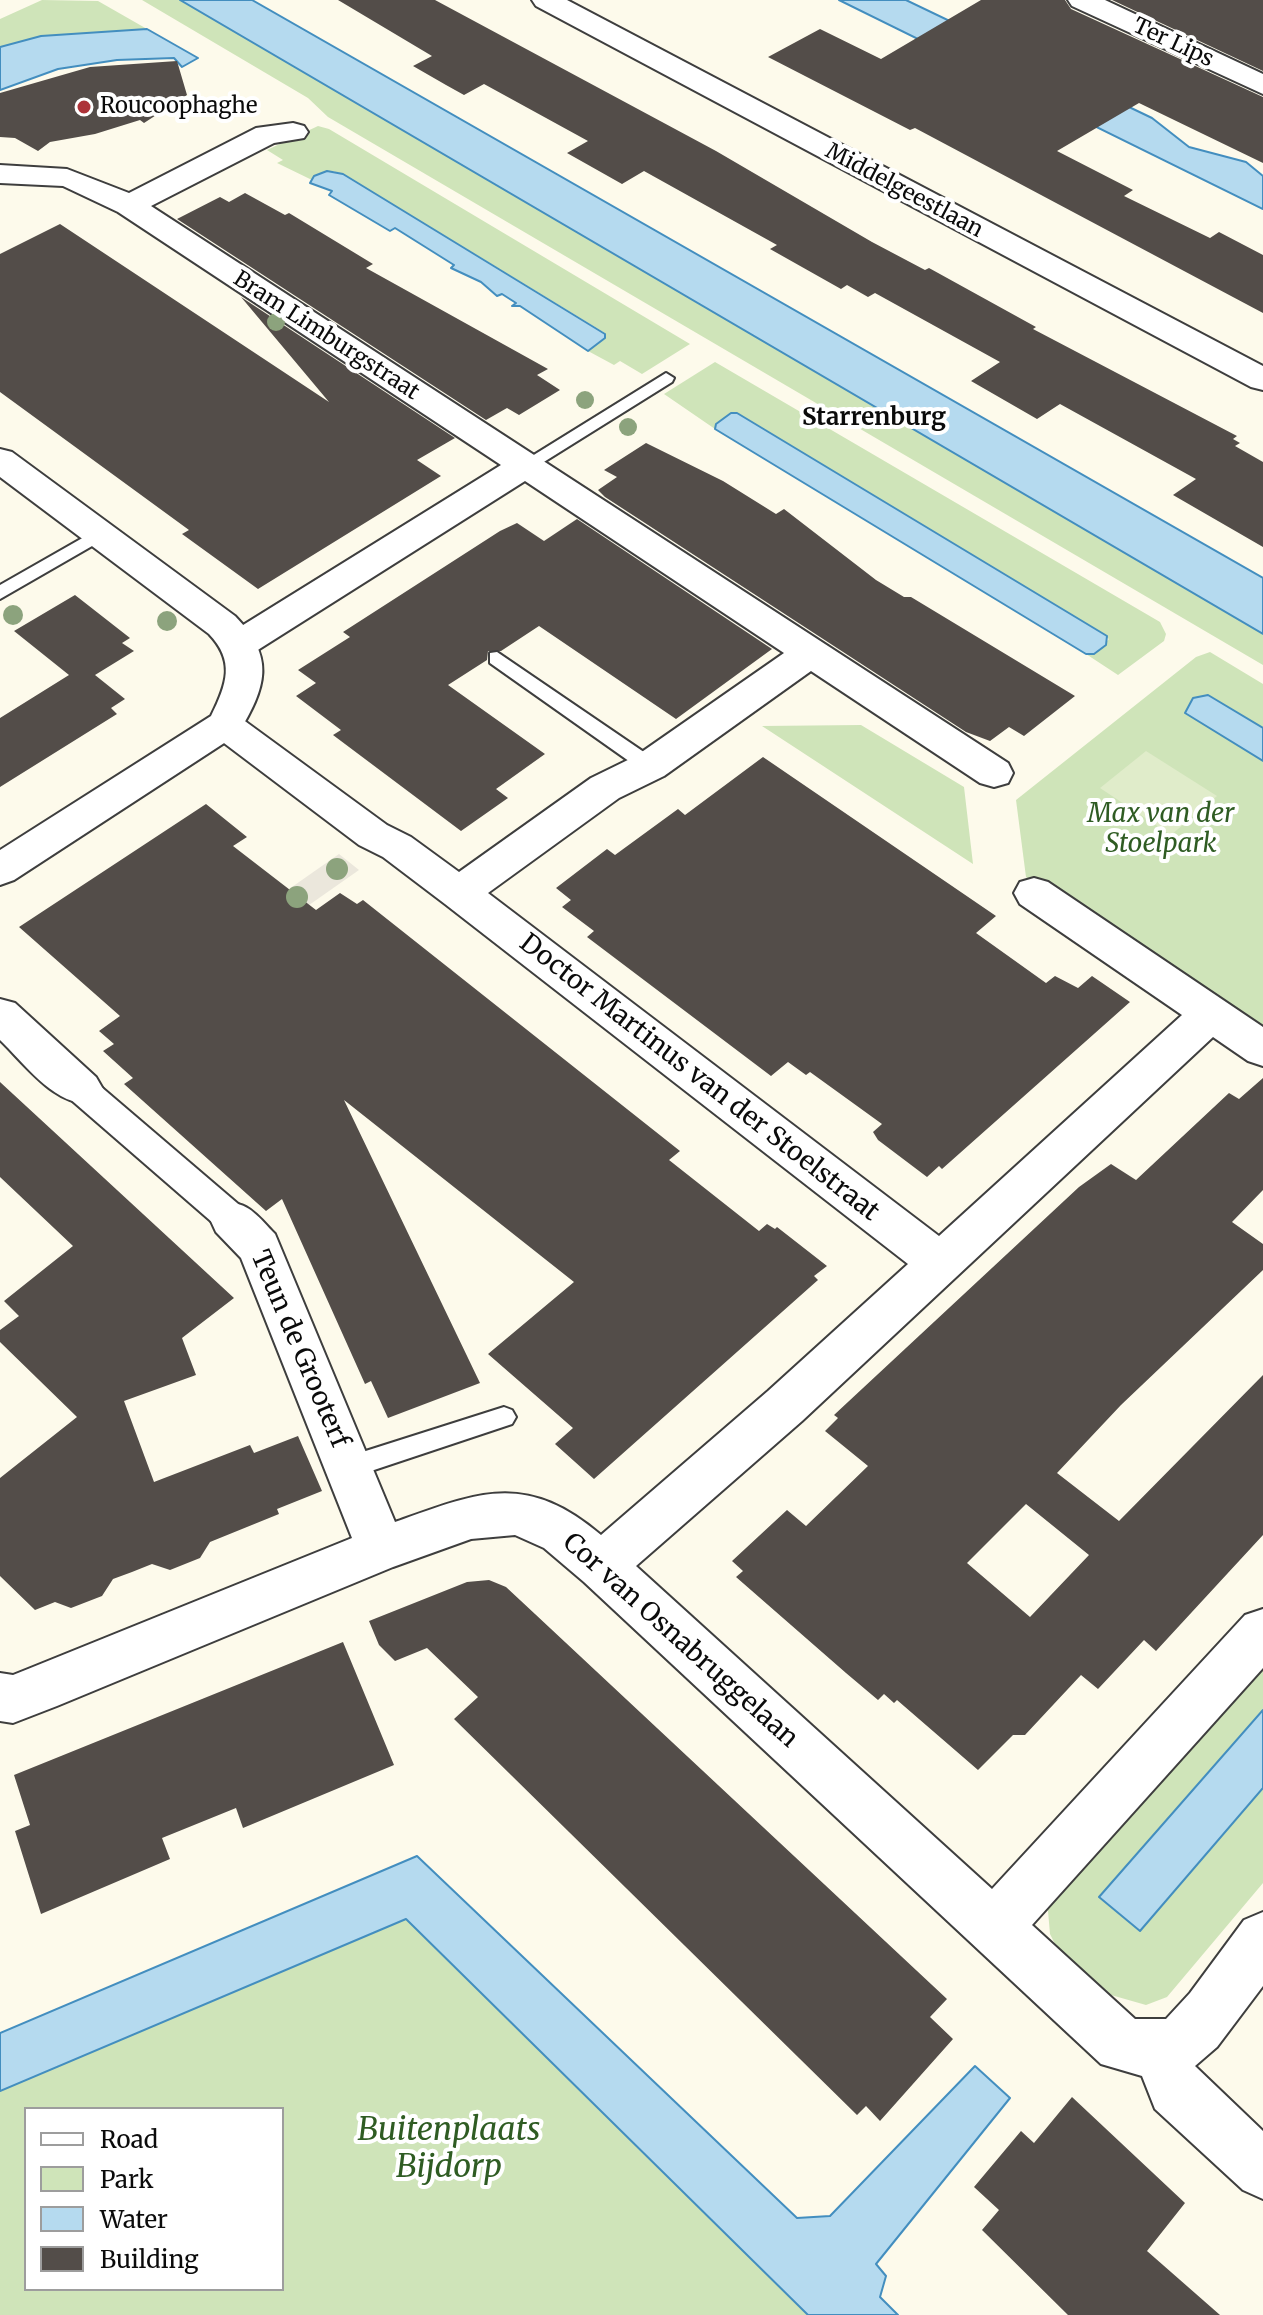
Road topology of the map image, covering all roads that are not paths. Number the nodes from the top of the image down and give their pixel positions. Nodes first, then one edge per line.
1 (546, 0) edge
2 (1082, 0) edge
3 (1263, 85) edge
4 (293, 132) dead end
5 (0, 174) edge
6 (129, 205) junction
7 (666, 378) dead end
8 (1263, 380) edge
9 (0, 460) edge
10 (525, 466) junction
11 (100, 534) junction
12 (0, 593) edge
13 (240, 644) junction
14 (810, 653) junction
15 (497, 658) dead end
16 (225, 725) junction
17 (650, 766) junction
18 (994, 773) dead end
19 (0, 870) edge
20 (459, 893) junction
21 (1034, 893) dead end
22 (1211, 1014) junction
23 (0, 1015) edge
24 (1263, 1049) edge
25 (81, 1089) joint
26 (232, 1219) joint
27 (940, 1263) junction
28 (504, 1417) dead end
29 (350, 1467) junction
30 (381, 1549) junction
31 (601, 1566) junction
32 (1263, 1632) edge
33 (0, 1697) edge
34 (994, 1927) junction
35 (1263, 1939) edge
36 (1161, 2048) junction
37 (1263, 2170) edge

1 - 8 street, Middelgeestlaan
2 - 3 street, Ter Lips
4 - 6 street
5 - 6 street, Bram Limburgstraat
6 - 10 street, Bram Limburgstraat
7 - 10 lane
9 - 11 street
10 - 13 street
10 - 14 street, Bram Limburgstraat
11 - 12 lane
11 - 13 street
13 - 16 street
14 - 17 street
14 - 18 street, Bram Limburgstraat
15 - 17 lane
16 - 19 street
16 - 20 street, Doctor Martinus van der Stoelstraat
17 - 20 street
20 - 27 street, Doctor Martinus van der Stoelstraat
21 - 22 street
22 - 24 street
22 - 27 street
23 - 25 street, Teun de Grooterf
25 - 26 street, Teun de Grooterf
26 - 29 street, Teun de Grooterf
27 - 31 street
28 - 29 lane
29 - 30 street, Teun de Grooterf
30 - 31 street, Cor van Osnabruggelaan
30 - 33 street, Cor van Osnabruggelaan
31 - 34 street, Cor van Osnabruggelaan
32 - 34 street
34 - 36 street, Cor van Osnabruggelaan
35 - 36 street
36 - 37 street

